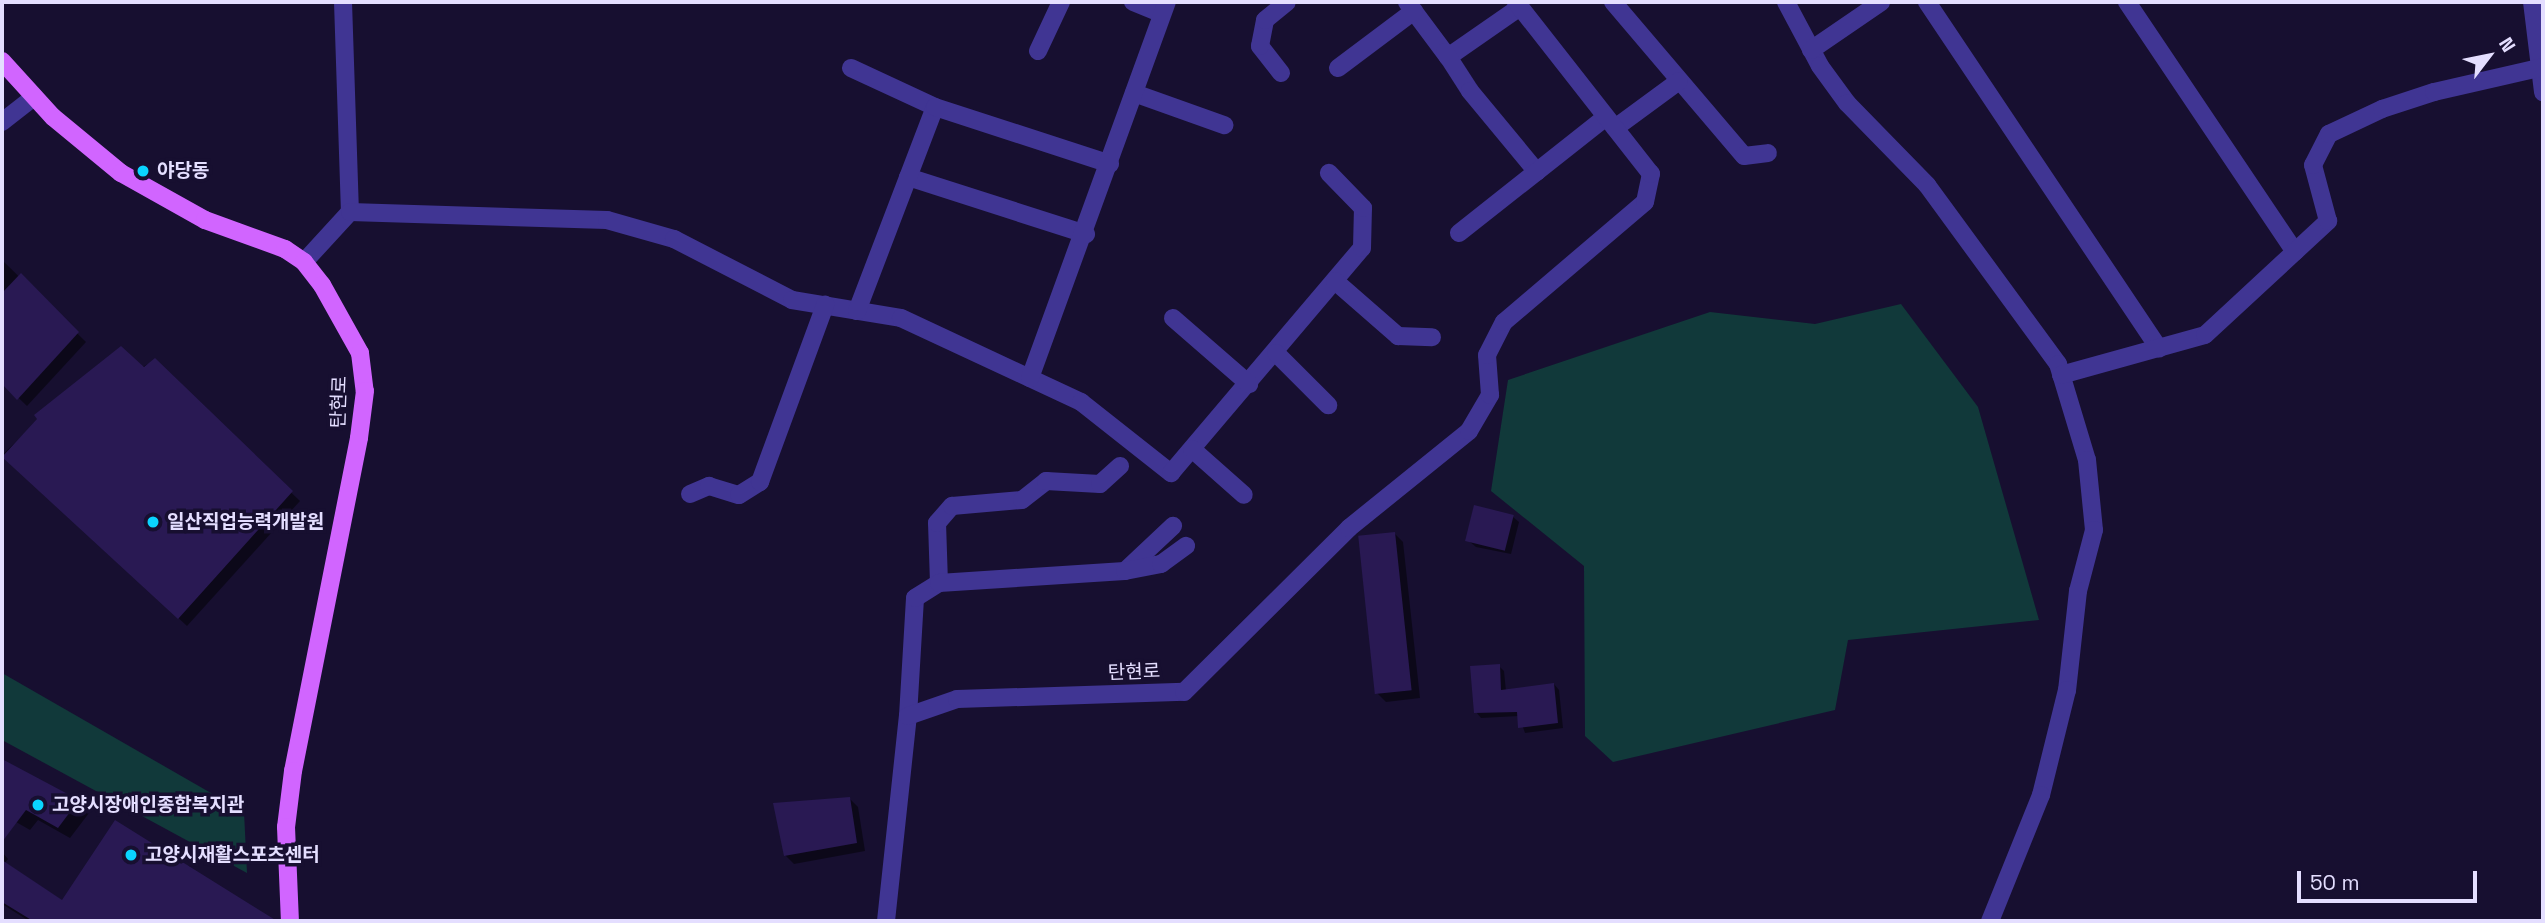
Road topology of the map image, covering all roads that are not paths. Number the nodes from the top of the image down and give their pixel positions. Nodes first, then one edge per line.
1 (342, 2) edge
2 (1061, 2) edge
3 (1133, 2) edge
4 (1287, 2) edge
5 (1612, 2) edge
6 (1786, 2) edge
7 (1881, 2) edge
8 (1927, 2) edge
9 (2127, 2) edge
10 (2532, 2) edge
11 (1518, 4) edge
12 (1411, 6) edge
13 (1165, 8) edge
14 (1811, 50) junction
15 (1038, 51) dead end
16 (1445, 52) junction
17 (2, 61) edge
18 (2541, 67) edge
19 (851, 68) dead end
20 (1338, 68) dead end
21 (1281, 73) dead end
22 (1679, 81) junction
23 (2543, 92) edge
24 (1134, 93) junction
25 (34, 96) junction
26 (934, 107) junction
27 (2, 122) edge
28 (1611, 122) junction
29 (1224, 125) dead end
30 (1768, 153) dead end
31 (1110, 164) junction
32 (1537, 172) junction
33 (1329, 173) dead end
34 (908, 177) junction
35 (350, 212) junction
36 (1459, 233) dead end
37 (1086, 234) junction
38 (2295, 252) junction
39 (304, 262) junction
40 (1335, 281) junction
41 (825, 306) junction
42 (858, 311) junction
43 (1173, 318) dead end
44 (1432, 337) dead end
45 (2159, 348) junction
46 (1276, 353) junction
47 (2061, 374) junction
48 (1030, 378) junction
49 (1249, 384) junction
50 (1328, 405) dead end
51 (1192, 449) junction
52 (1120, 467) dead end
53 (690, 494) dead end
54 (1244, 495) dead end
55 (1173, 526) dead end
56 (1186, 546) dead end
57 (1125, 571) junction
58 (939, 583) junction
59 (908, 716) junction
60 (290, 921) edge
61 (886, 921) edge
62 (1990, 921) edge

1 - 35 street
2 - 15 street
3 - 13 street
4 - 21 street
5 - 22 street
6 - 14 street
7 - 14 street
8 - 45 street
9 - 38 street
10 - 18 street
11 - 16 street
11 - 28 street
12 - 16 street
12 - 20 street
13 - 24 street
14 - 47 street
16 - 32 street
17 - 25 main road, 탄현로
18 - 23 street
18 - 38 street
19 - 26 street
22 - 28 street
22 - 30 street
24 - 29 street
24 - 31 street
25 - 27 street
25 - 39 main road, 탄현로
26 - 31 street
26 - 34 street
28 - 32 street
28 - 59 street, 탄현로
31 - 37 street
32 - 36 street
33 - 40 street
34 - 37 street
34 - 42 street
35 - 39 street
35 - 41 street
37 - 48 street
38 - 45 street
39 - 60 main road, 탄현로
40 - 44 street
40 - 46 street
41 - 42 street
41 - 53 street
42 - 48 street
43 - 49 street
45 - 47 street
46 - 49 street
46 - 50 street
47 - 62 street
48 - 51 street
49 - 51 street
51 - 54 street
52 - 58 street
55 - 57 street
56 - 57 street
57 - 58 street
58 - 59 street
59 - 61 street

